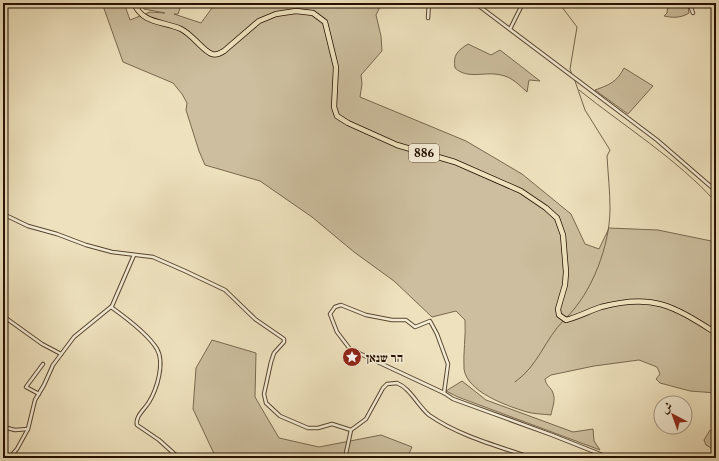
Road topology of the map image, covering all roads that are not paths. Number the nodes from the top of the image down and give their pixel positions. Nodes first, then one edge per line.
1 (134, 3) edge
2 (429, 3) edge
3 (475, 3) edge
4 (523, 3) edge
5 (689, 3) edge
6 (693, 14) dead end
7 (428, 18) dead end
8 (510, 29) junction
9 (716, 191) edge
10 (3, 214) edge
11 (134, 255) junction
12 (111, 307) junction
13 (3, 316) edge
14 (716, 333) edge
15 (61, 354) junction
16 (43, 364) dead end
17 (444, 392) junction
18 (38, 394) junction
19 (3, 427) edge
20 (28, 429) junction
21 (351, 430) junction
22 (9, 458) edge
23 (179, 458) edge
24 (345, 458) edge
25 (532, 458) edge
26 (610, 458) edge

1 - 14 main road, 886
2 - 7 street
3 - 8 street
4 - 8 street
5 - 6 street
8 - 9 street
10 - 11 street
11 - 12 street
11 - 21 street
12 - 15 street
12 - 23 street
13 - 15 street
15 - 18 street
16 - 18 street
17 - 17 street
17 - 26 street
18 - 20 street
19 - 20 street
20 - 22 street
21 - 24 street
21 - 25 street

